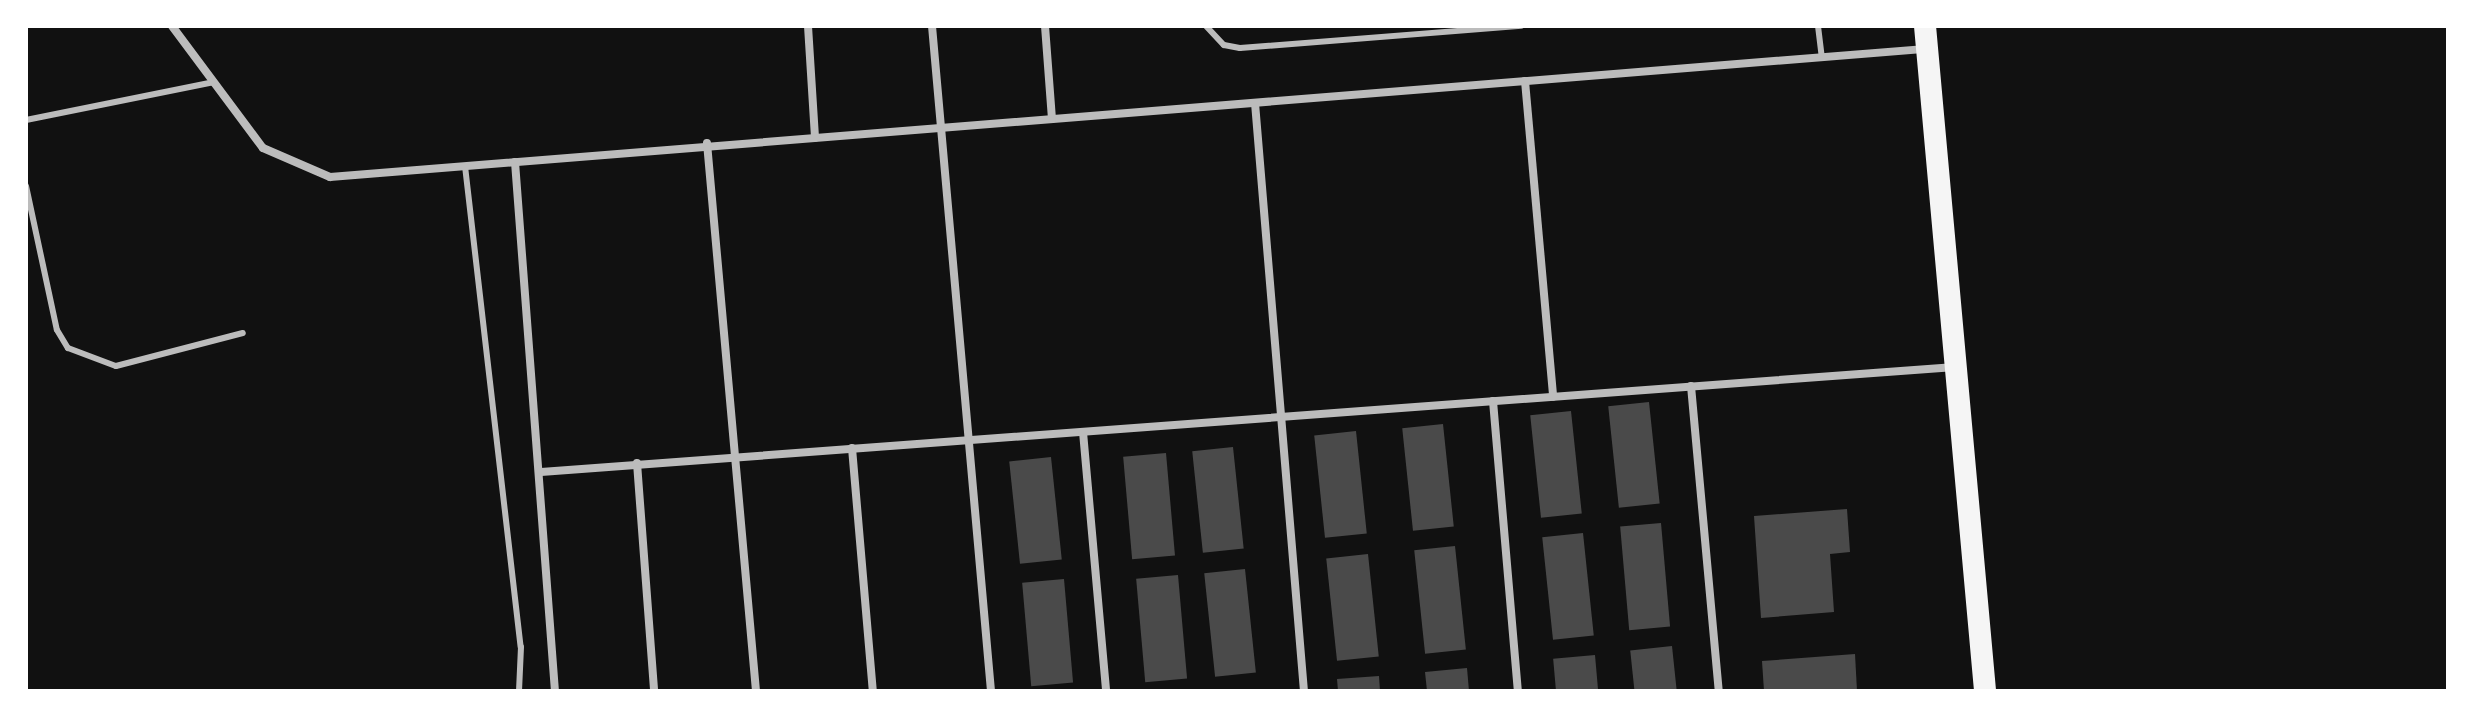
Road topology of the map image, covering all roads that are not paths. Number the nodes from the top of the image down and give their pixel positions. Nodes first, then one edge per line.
1 (172, 26) edge
2 (808, 26) edge
3 (932, 26) edge
4 (1045, 26) edge
5 (1206, 26) edge
6 (1358, 26) edge
7 (1521, 26) edge
8 (1818, 26) edge
9 (1925, 26) edge
10 (1492, 27) edge
11 (1358, 38) junction
12 (1927, 49) junction
13 (1822, 57) junction
14 (1525, 81) junction
15 (214, 82) junction
16 (1255, 103) junction
17 (1052, 119) junction
18 (26, 120) edge
19 (939, 128) junction
20 (815, 138) junction
21 (707, 143) junction
22 (515, 162) junction
23 (465, 166) junction
24 (26, 186) edge
25 (243, 333) dead end
26 (1956, 367) junction
27 (1691, 386) junction
28 (1553, 397) junction
29 (1493, 401) junction
30 (1282, 417) junction
31 (1083, 432) junction
32 (968, 440) junction
33 (852, 448) junction
34 (736, 458) junction
35 (637, 463) junction
36 (541, 472) junction
37 (519, 691) edge
38 (555, 691) edge
39 (654, 691) edge
40 (756, 691) edge
41 (873, 691) edge
42 (991, 691) edge
43 (1106, 691) edge
44 (1304, 691) edge
45 (1518, 691) edge
46 (1719, 691) edge
47 (1985, 691) edge

1 - 15 street
2 - 20 street
3 - 19 street
4 - 17 street
5 - 11 lane
6 - 11 lane
7 - 10 lane
8 - 13 lane
9 - 12 highway
10 - 11 lane
12 - 13 street
12 - 26 highway
13 - 14 street
14 - 16 street
14 - 28 street
15 - 18 lane
15 - 23 street
16 - 17 street
16 - 30 street
17 - 19 street
19 - 20 street
19 - 32 street
20 - 21 street
21 - 22 street
21 - 34 street
22 - 23 street
22 - 36 street
23 - 37 lane
24 - 25 lane
26 - 27 street
26 - 47 highway
27 - 28 street
27 - 46 street
28 - 29 street
29 - 30 street
29 - 45 street
30 - 31 street
30 - 44 street
31 - 32 street
31 - 43 street
32 - 33 street
32 - 42 street
33 - 34 street
33 - 41 street
34 - 35 street
34 - 40 street
35 - 36 street
35 - 39 street
36 - 38 street

